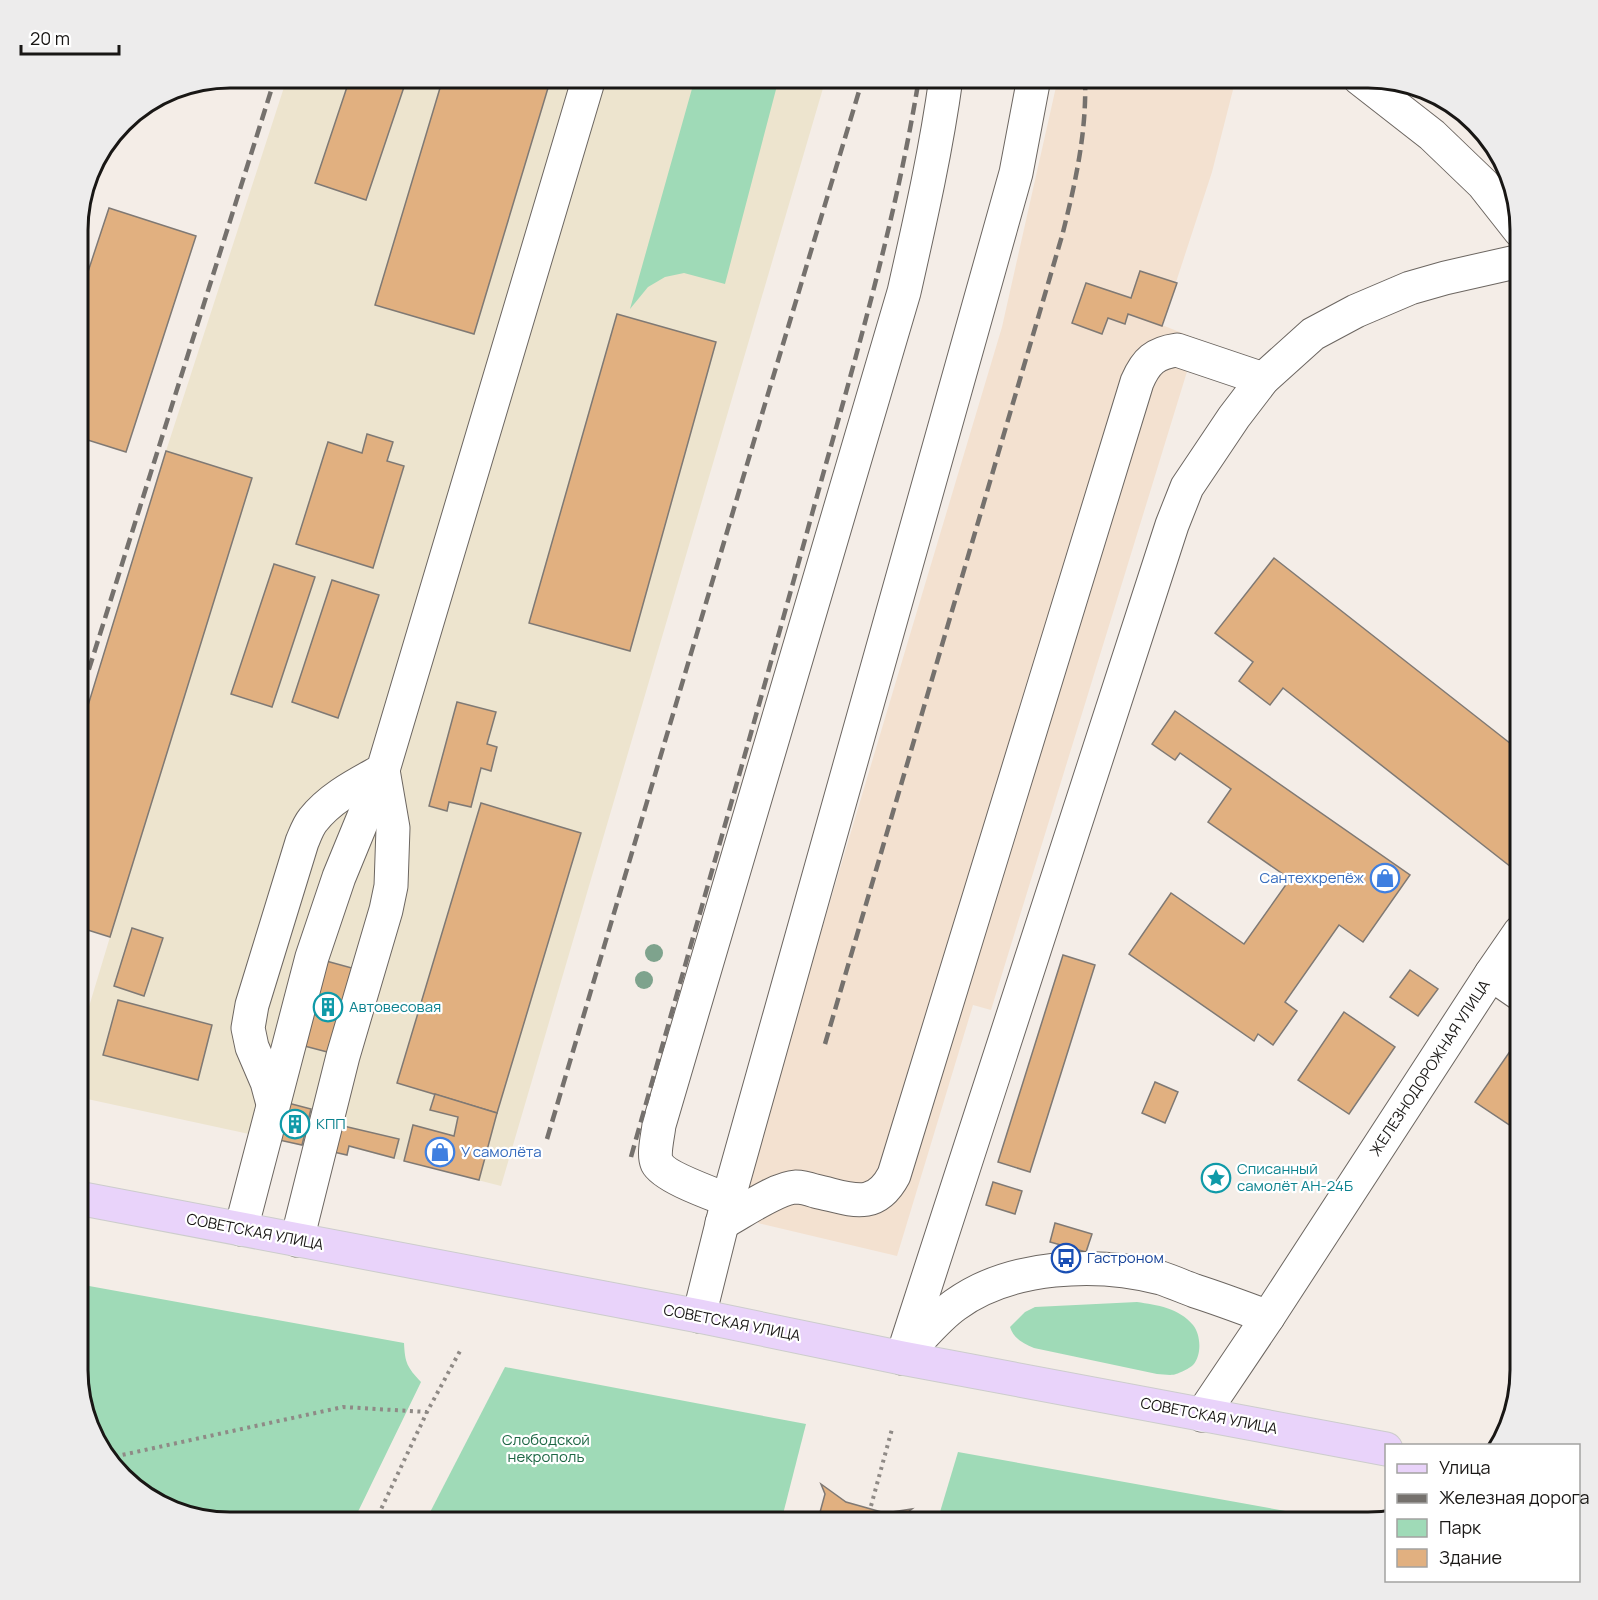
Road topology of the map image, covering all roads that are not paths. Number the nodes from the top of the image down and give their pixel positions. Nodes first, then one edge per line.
1 (586, 89) edge
2 (945, 89) edge
3 (1032, 89) edge
4 (1373, 89) edge
5 (1508, 216) edge
6 (1510, 263) edge
7 (1263, 379) junction
8 (383, 770) junction
9 (1510, 946) edge
10 (1491, 974) junction
11 (1510, 987) edge
12 (273, 1104) junction
13 (89, 1200) edge
14 (725, 1211) junction
15 (241, 1229) junction
16 (297, 1240) junction
17 (699, 1316) junction
18 (1268, 1317) junction
19 (902, 1358) junction
20 (1202, 1415) junction
21 (1385, 1449) edge

1 - 8 street
2 - 14 street
3 - 14 street
4 - 5 street
6 - 7 street
7 - 14 street
7 - 19 street
8 - 12 street
8 - 12 street
8 - 16 street
9 - 10 street, ЖЕЛЕЗНОДОРОЖНАЯ УЛИЦА
10 - 11 street
10 - 18 street, ЖЕЛЕЗНОДОРОЖНАЯ УЛИЦА
12 - 15 street
13 - 15 main road, СОВЕТСКАЯ УЛИЦА
14 - 17 street
15 - 16 main road, СОВЕТСКАЯ УЛИЦА
16 - 17 main road, СОВЕТСКАЯ УЛИЦА
17 - 19 main road, СОВЕТСКАЯ УЛИЦА
18 - 19 street
18 - 20 street, ЖЕЛЕЗНОДОРОЖНАЯ УЛИЦА
19 - 20 main road, СОВЕТСКАЯ УЛИЦА
20 - 21 main road, СОВЕТСКАЯ УЛИЦА

